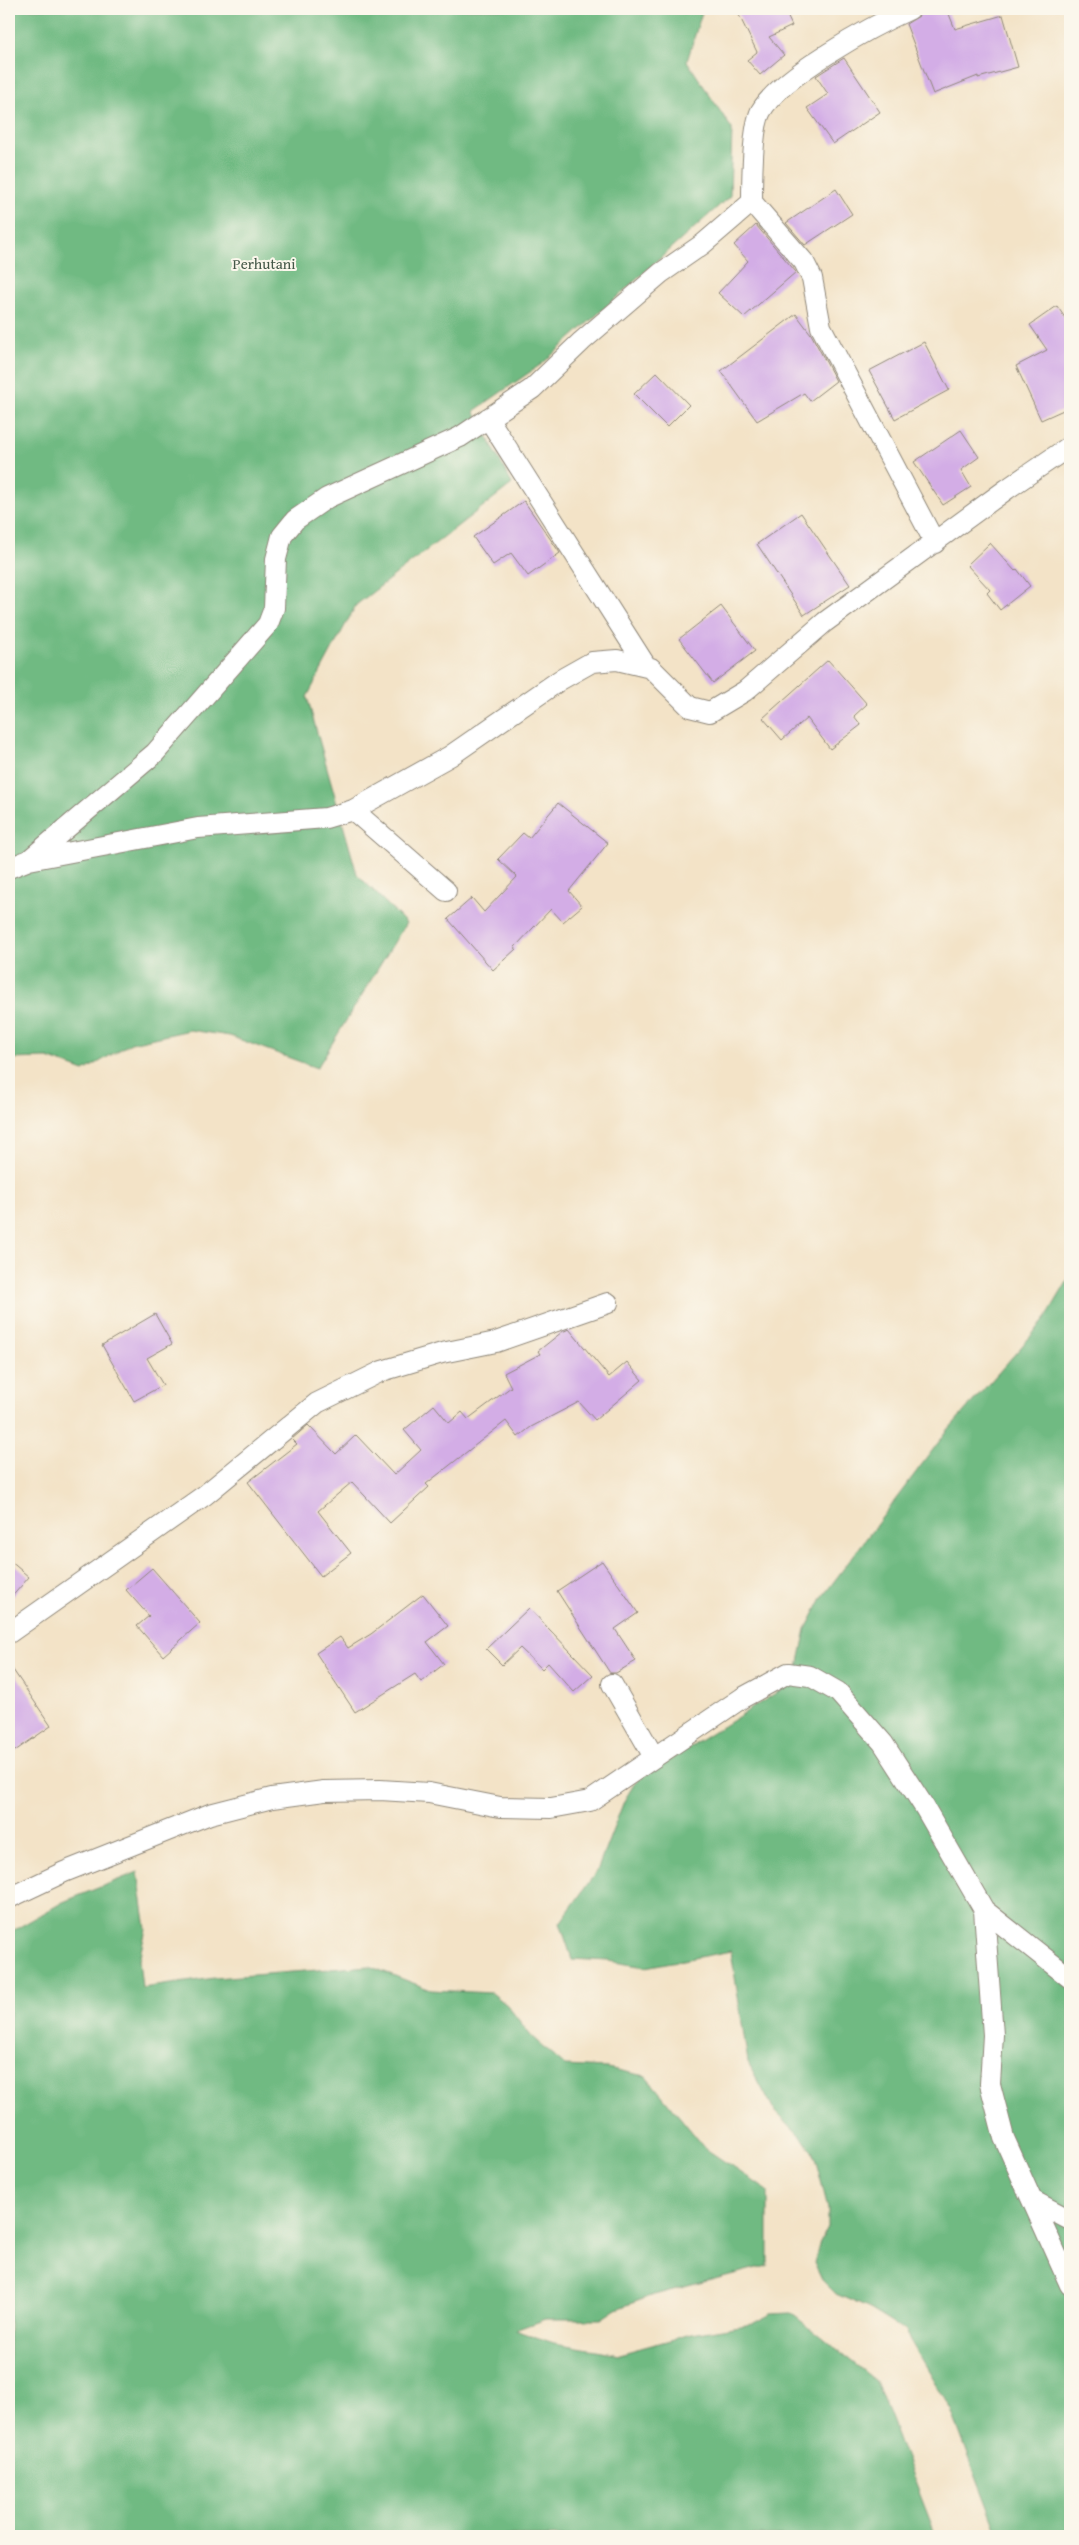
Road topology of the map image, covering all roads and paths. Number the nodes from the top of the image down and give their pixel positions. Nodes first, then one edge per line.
1 (910, 9) edge
2 (752, 202) junction
3 (488, 418) junction
4 (1070, 446) edge
5 (935, 543) junction
6 (646, 666) junction
7 (353, 810) junction
8 (29, 860) junction
9 (9, 868) edge
10 (446, 891) dead end
11 (608, 1304) dead end
12 (9, 1634) edge
13 (612, 1684) dead end
14 (654, 1757) junction
15 (9, 1898) edge
16 (984, 1910) junction
17 (1070, 1978) edge
18 (1032, 2200) junction
19 (1070, 2220) edge
20 (1070, 2285) edge

1 - 2 street
2 - 3 street
2 - 5 street
3 - 6 street
3 - 8 street
4 - 5 street
5 - 6 street
6 - 7 street
7 - 8 street
7 - 10 street
8 - 9 street
11 - 12 street
13 - 14 street
14 - 15 street
14 - 16 street
16 - 17 street
16 - 18 street
18 - 19 street
18 - 20 street

